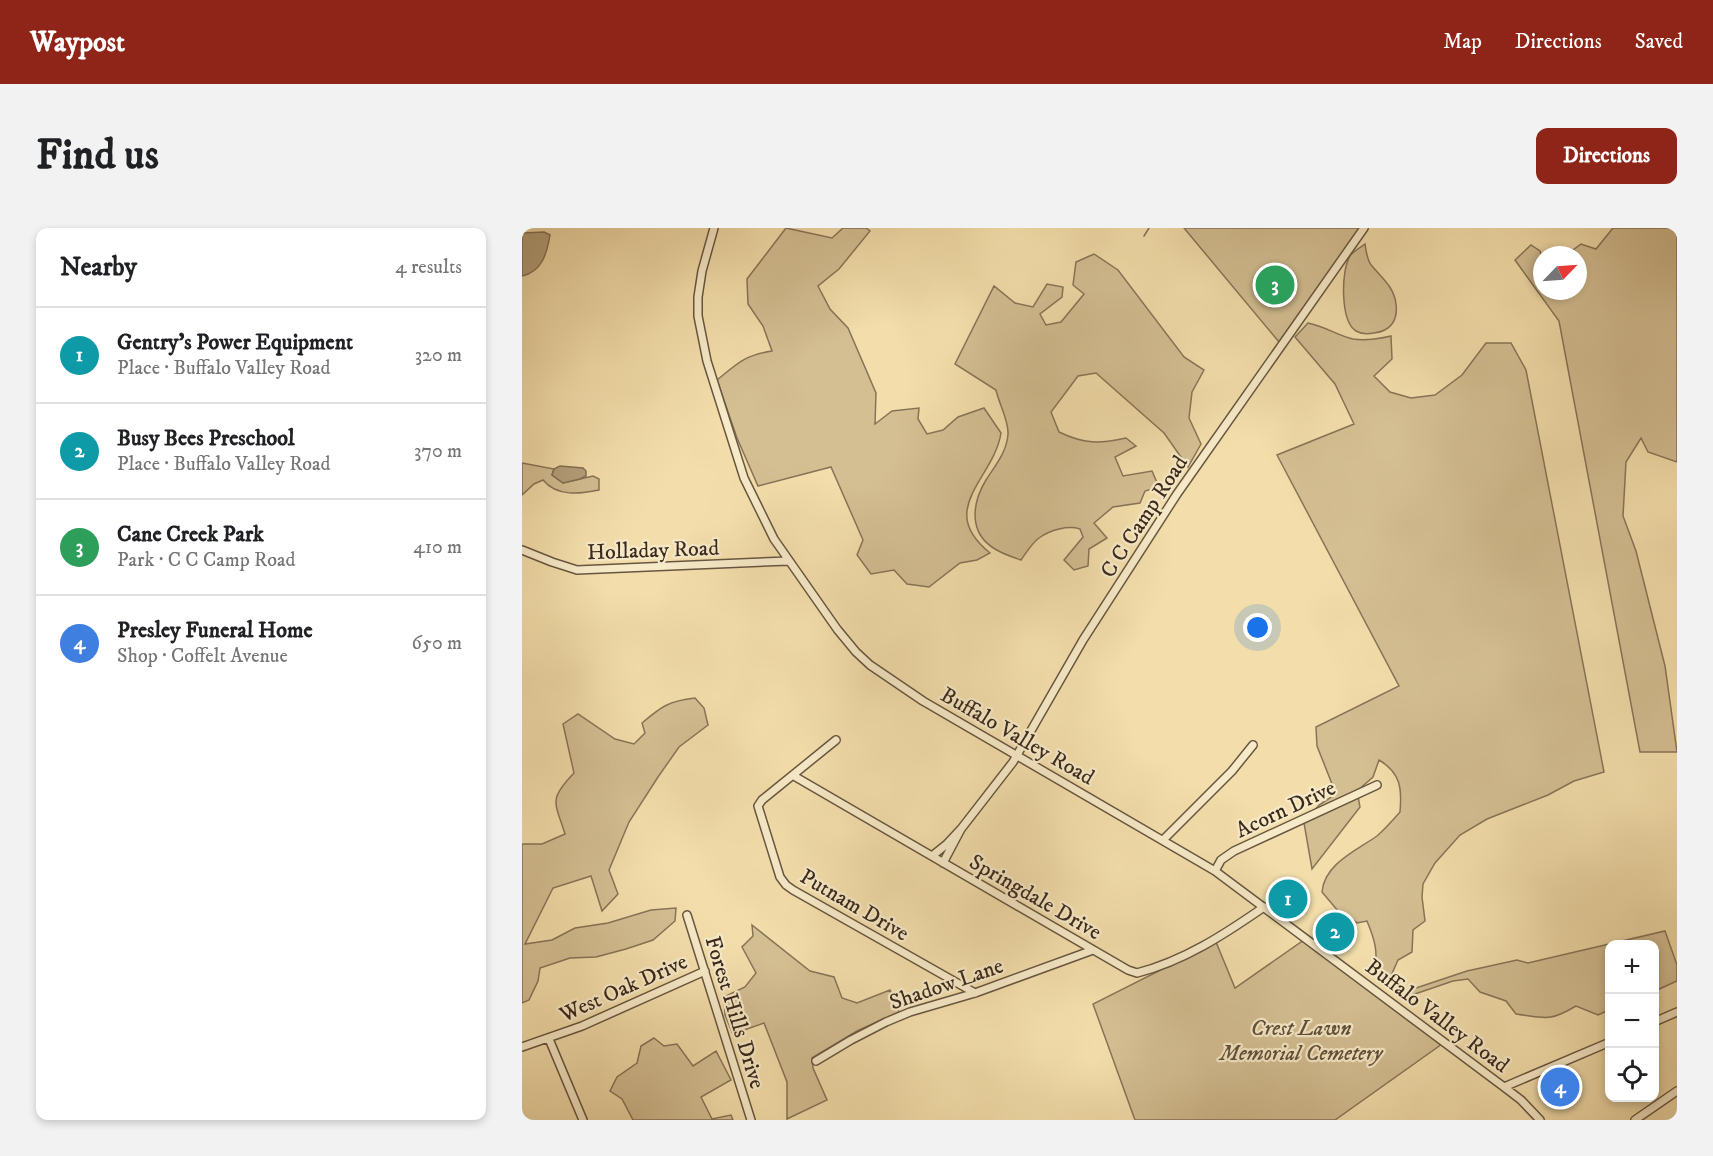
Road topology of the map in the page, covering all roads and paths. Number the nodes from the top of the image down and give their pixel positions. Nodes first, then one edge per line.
1 (714, 228) edge
2 (1364, 228) edge
3 (522, 550) edge
4 (788, 561) junction
5 (836, 740) dead end
6 (1253, 745) dead end
7 (1016, 756) junction
8 (794, 776) junction
9 (1377, 785) dead end
10 (961, 829) junction
11 (1163, 840) junction
12 (932, 856) junction
13 (944, 863) junction
14 (1215, 872) junction
15 (1264, 907) junction
16 (687, 915) dead end
17 (1093, 950) junction
18 (705, 971) junction
19 (975, 993) junction
20 (1677, 1012) edge
21 (1659, 1020) edge
22 (549, 1039) junction
23 (1605, 1044) edge
24 (522, 1047) edge
25 (816, 1061) dead end
26 (1504, 1087) junction
27 (1677, 1091) edge
28 (583, 1120) edge
29 (751, 1120) edge
30 (1539, 1120) edge
31 (1635, 1120) edge

1 - 4 street, Buffalo Valley Road
2 - 7 street, C C Camp Road
3 - 4 street, Holladay Road
4 - 7 street, Buffalo Valley Road
5 - 8 street, Putnam Drive
6 - 11 street
7 - 10 street, C C Camp Road
7 - 11 street, Buffalo Valley Road
8 - 12 street, Springdale Drive
8 - 19 street, Putnam Drive
9 - 14 street, Acorn Drive
10 - 12 street
10 - 13 street
11 - 14 street, Buffalo Valley Road
12 - 13 street, Springdale Drive
13 - 17 street, Springdale Drive
14 - 15 street, Buffalo Valley Road
15 - 17 street, Springdale Drive
15 - 26 street, Buffalo Valley Road
16 - 18 street, Forest Hills Drive
17 - 19 street, Shadow Lane
18 - 22 street, West Oak Drive
18 - 29 street, Forest Hills Drive
19 - 25 street, Shadow Lane
20 - 21 street
22 - 24 street, West Oak Drive
22 - 28 street
23 - 26 street
26 - 30 street, Buffalo Valley Road
27 - 31 street

